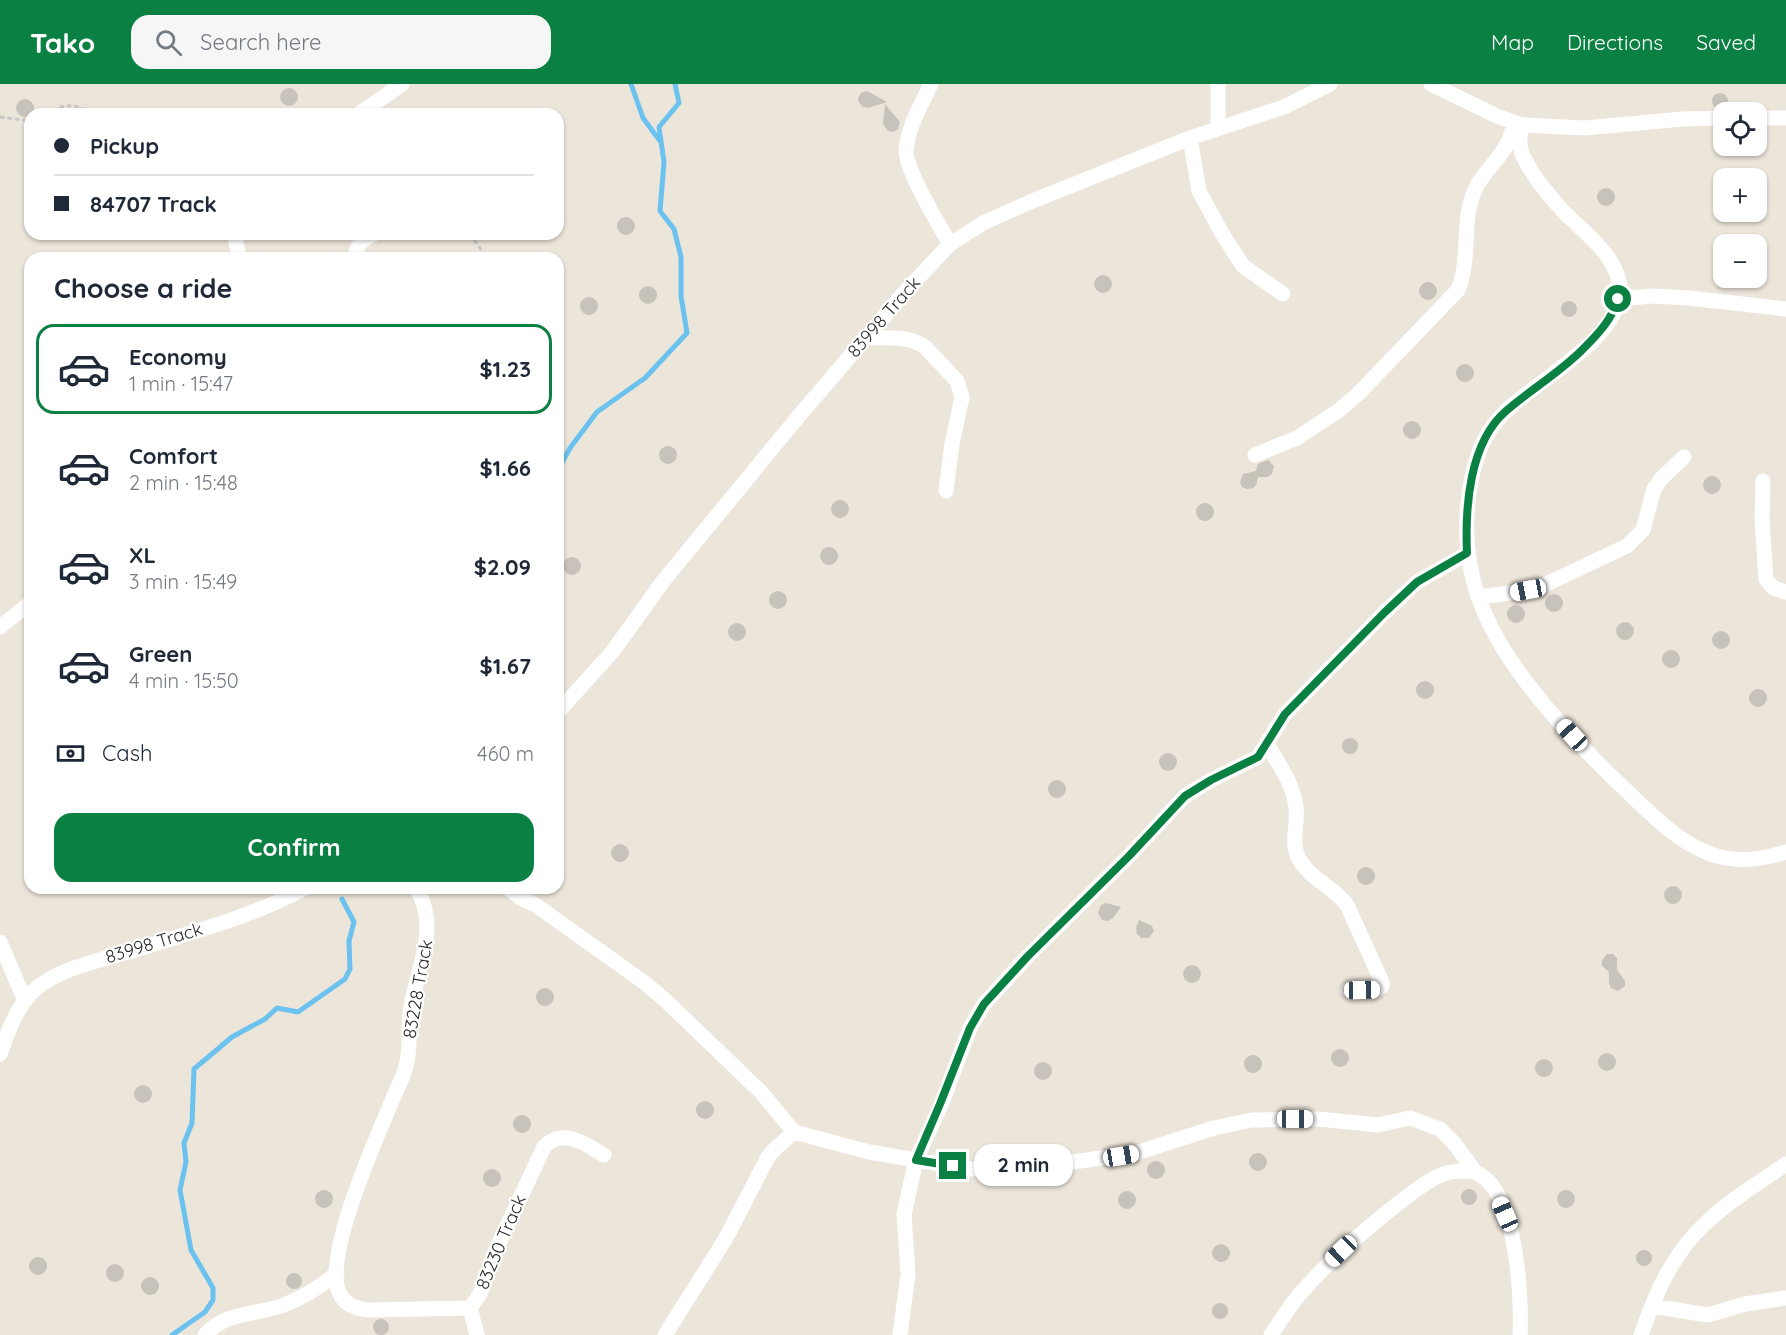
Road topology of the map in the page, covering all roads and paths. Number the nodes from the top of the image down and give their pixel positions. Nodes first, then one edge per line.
1 (402, 84) edge
2 (931, 84) edge
3 (1218, 84) edge
4 (1330, 84) edge
5 (1431, 84) edge
6 (1463, 84) edge
7 (1466, 101) junction
8 (56, 108) edge
9 (79, 108) edge
10 (368, 108) edge
11 (0, 117) edge
12 (1713, 118) edge
13 (1767, 118) edge
14 (1786, 118) edge
15 (24, 120) edge
16 (1518, 124) junction
17 (1218, 128) junction
18 (1190, 138) junction
19 (950, 244) junction
20 (1284, 294) dead end
21 (1618, 299) junction
22 (1786, 309) edge
23 (865, 338) junction
24 (1255, 455) dead end
25 (1684, 457) dead end
26 (1763, 482) dead end
27 (946, 491) dead end
28 (1467, 553) junction
29 (1786, 592) edge
30 (1479, 597) junction
31 (24, 608) edge
32 (0, 627) edge
33 (564, 705) edge
34 (1268, 744) junction
35 (1786, 852) edge
36 (294, 894) edge
37 (420, 894) edge
38 (516, 894) edge
39 (0, 942) edge
40 (1348, 990) dead end
41 (25, 1001) junction
42 (0, 1054) edge
43 (408, 1057) joint
44 (794, 1132) junction
45 (604, 1155) dead end
46 (916, 1160) junction
47 (1786, 1164) edge
48 (1473, 1172) junction
49 (337, 1273) junction
50 (1786, 1298) edge
51 (1652, 1306) junction
52 (470, 1308) junction
53 (205, 1335) edge
54 (477, 1335) edge
55 (665, 1335) edge
56 (900, 1335) edge
57 (1271, 1335) edge
58 (1520, 1335) edge
59 (1641, 1335) edge

1 - 10 street
2 - 19 street
3 - 17 street
4 - 17 street, 83998 Track
5 - 7 street
6 - 7 street
7 - 16 street
8 - 9 path
11 - 15 path
12 - 16 street
13 - 14 street
16 - 21 street
16 - 24 street
17 - 18 street, 83998 Track
18 - 19 street, 83998 Track
18 - 20 street
19 - 23 street, 83998 Track
21 - 22 street
21 - 28 street
23 - 27 street
23 - 33 street, 83998 Track
25 - 30 street
26 - 29 street
28 - 30 street
28 - 34 street
30 - 35 street
31 - 32 street
34 - 40 street
34 - 46 street
36 - 41 street, 83998 Track
37 - 43 street, 83228 Track
38 - 44 street
39 - 41 street
41 - 42 street, 83998 Track
43 - 49 street, 83230 Track
44 - 46 street
44 - 55 street
45 - 52 street, 83230 Track
46 - 48 street
46 - 56 street
47 - 51 street
48 - 57 street
48 - 58 street
49 - 52 street, 83230 Track
49 - 53 street
50 - 51 street
51 - 59 street
52 - 54 street

